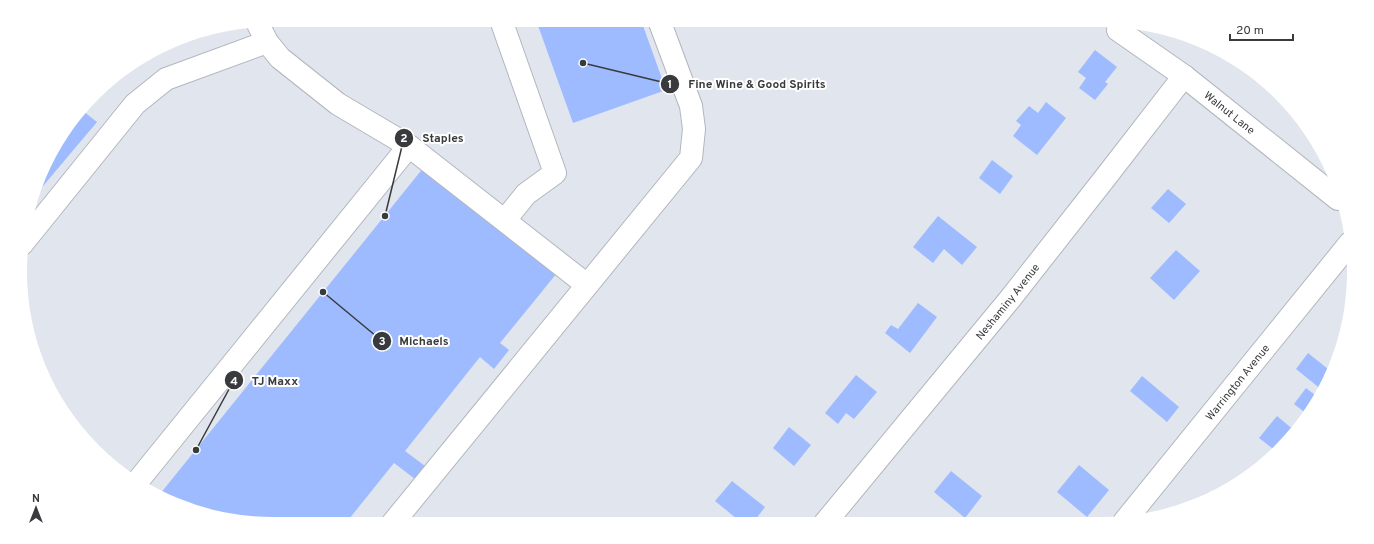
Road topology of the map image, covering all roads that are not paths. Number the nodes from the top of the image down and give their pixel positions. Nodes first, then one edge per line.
1 (503, 27) edge
2 (662, 27) edge
3 (260, 28) edge
4 (1118, 30) dead end
5 (267, 42) junction
6 (1184, 76) junction
7 (409, 146) junction
8 (1335, 197) edge
9 (505, 220) junction
10 (30, 234) edge
11 (1346, 249) edge
12 (587, 285) junction
13 (140, 478) edge
14 (1129, 515) edge
15 (398, 517) edge
16 (830, 517) edge

1 - 9 street
2 - 12 street
3 - 5 street
4 - 6 street, Walnut Lane
5 - 7 street
5 - 10 street
6 - 8 street, Walnut Lane
6 - 16 street, Neshaminy Avenue
7 - 9 street
7 - 13 street
9 - 12 street
11 - 14 street, Warrington Avenue
12 - 15 street

